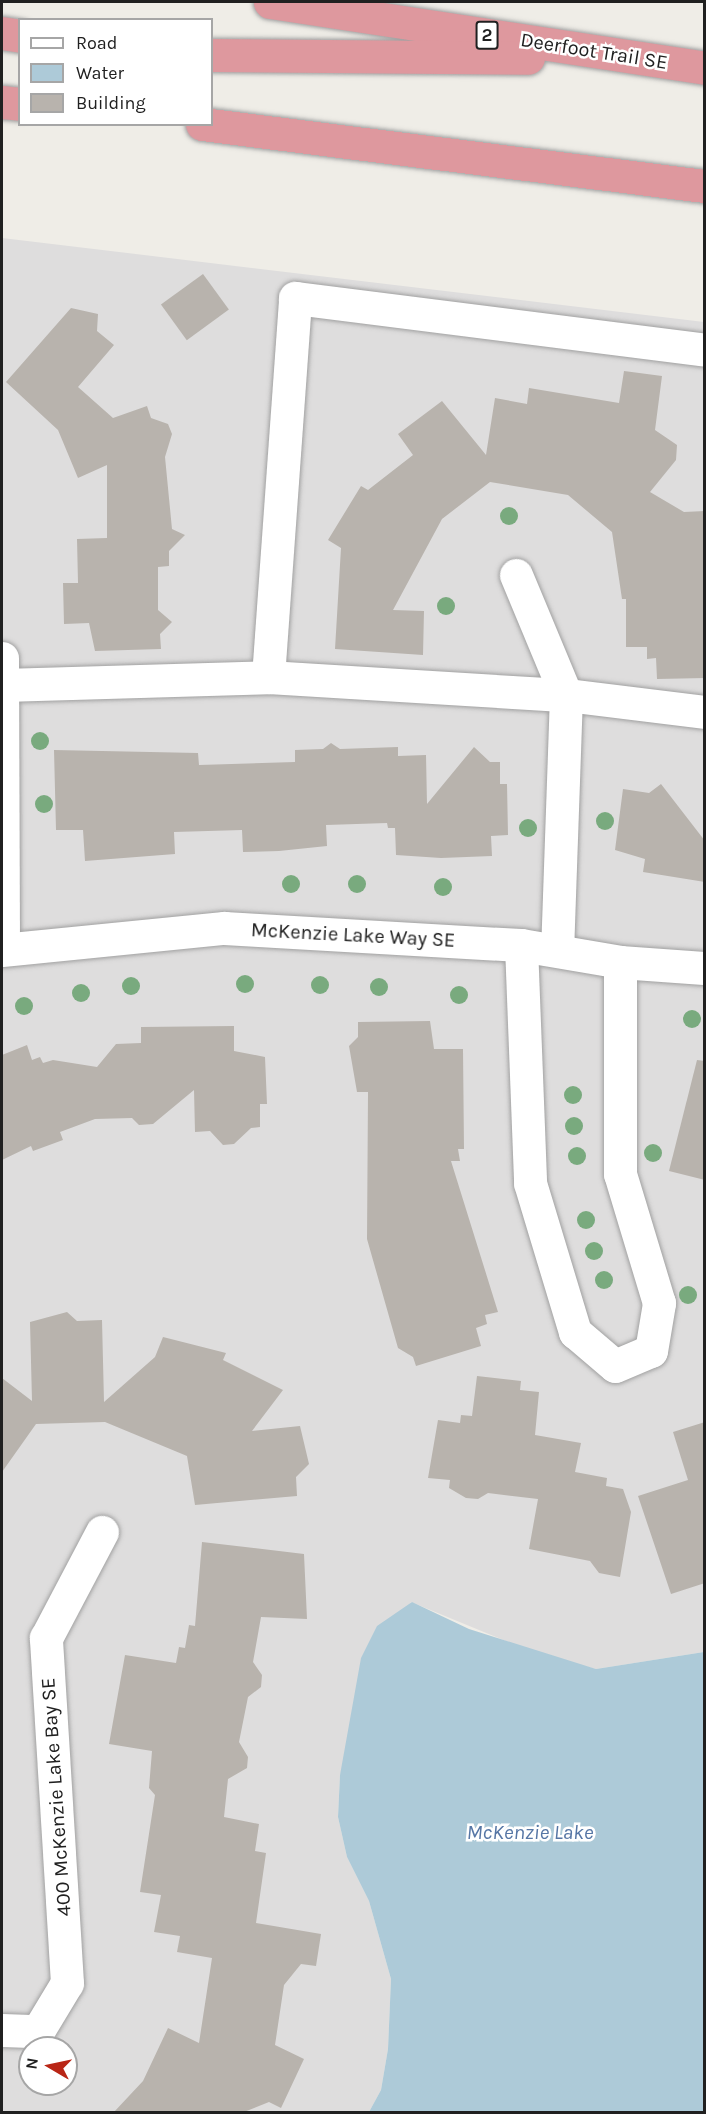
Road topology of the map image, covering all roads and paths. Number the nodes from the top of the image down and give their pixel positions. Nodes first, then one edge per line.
1 (270, 2) edge
2 (2, 33) edge
3 (18, 36) edge
4 (213, 55) edge
5 (645, 59) junction
6 (705, 68) edge
7 (2, 102) edge
8 (18, 104) edge
9 (213, 125) edge
10 (705, 186) edge
11 (705, 350) edge
12 (516, 575) dead end
13 (2, 671) edge
14 (268, 677) junction
15 (566, 695) junction
16 (705, 712) edge
17 (521, 945) junction
18 (2, 949) edge
19 (557, 949) junction
20 (620, 962) junction
21 (705, 968) edge
22 (102, 1532) dead end
23 (2, 2030) edge

1 - 5 highway, Deerfoot Trail SE / 2
2 - 3 highway
4 - 5 highway
5 - 6 highway, Deerfoot Trail SE / 2
7 - 8 highway
9 - 10 highway
11 - 14 street
12 - 15 street
13 - 14 street
13 - 18 street
14 - 15 street
15 - 16 street
15 - 19 street
17 - 18 street, McKenzie Lake Way SE
17 - 19 street, McKenzie Lake Way SE
17 - 20 street
19 - 20 street, McKenzie Lake Way SE
20 - 21 street, McKenzie Lake Way SE
22 - 23 street, 400 McKenzie Lake Bay SE

